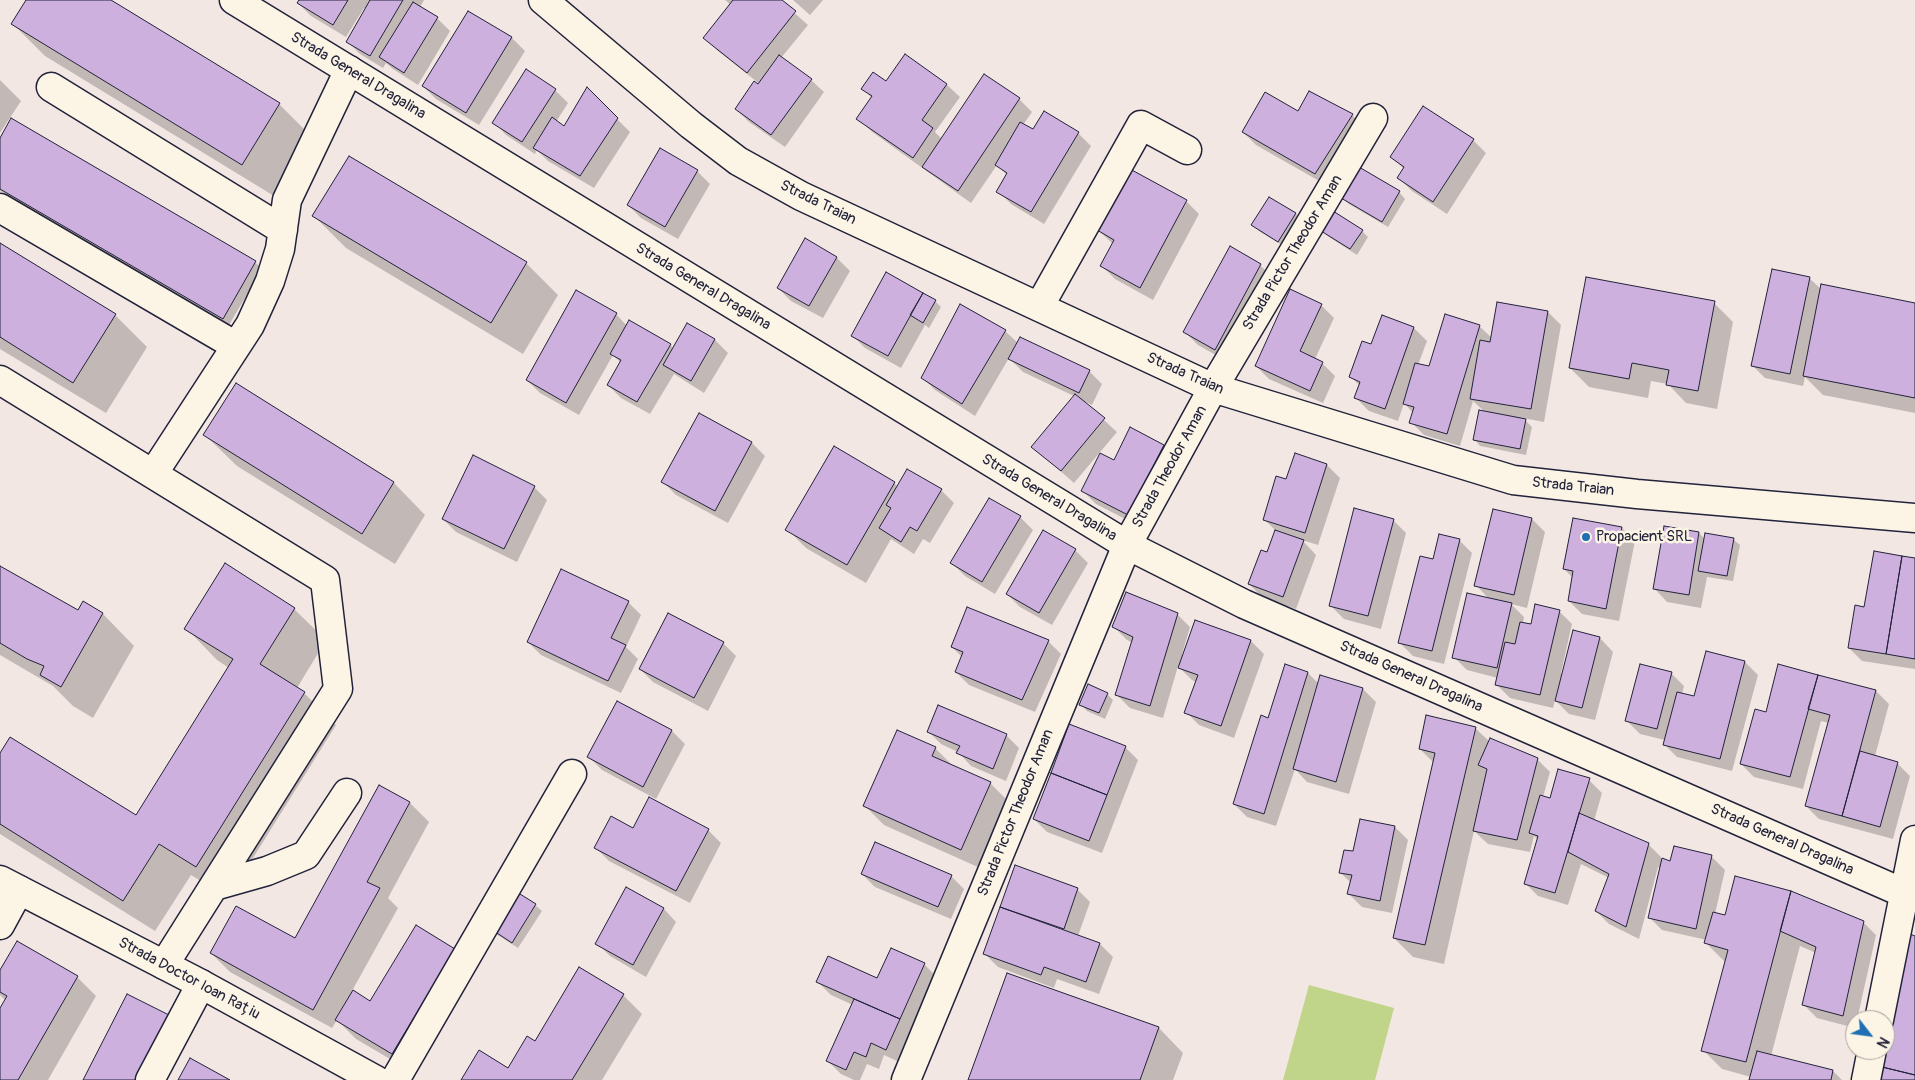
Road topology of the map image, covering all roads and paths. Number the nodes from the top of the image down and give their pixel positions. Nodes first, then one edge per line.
1 (234, 0) edge
2 (543, 0) edge
3 (349, 70) junction
4 (51, 87) dead end
5 (1373, 118) dead end
6 (1187, 150) dead end
7 (0, 208) edge
8 (283, 230) junction
9 (1039, 307) junction
10 (236, 346) junction
11 (0, 380) edge
12 (1213, 388) junction
13 (153, 474) junction
14 (1915, 518) edge
15 (1126, 546) junction
16 (572, 774) dead end
17 (347, 793) dead end
18 (1915, 840) edge
19 (9, 885) edge
20 (214, 886) junction
21 (1910, 896) edge
22 (0, 925) edge
23 (164, 965) junction
24 (201, 984) junction
25 (1882, 1010) edge
26 (1870, 1060) edge
27 (150, 1080) edge
28 (376, 1080) edge
29 (395, 1080) edge
30 (906, 1080) edge
31 (1866, 1080) edge

1 - 3 street, Strada General Dragalina
2 - 9 street, Strada Traian
3 - 8 street
3 - 15 street, Strada General Dragalina
4 - 8 street
5 - 12 street, Strada Pictor Theodor Aman
6 - 9 street
7 - 10 street
8 - 10 street
9 - 12 street, Strada Traian
10 - 13 street
11 - 13 street
12 - 14 street, Strada Traian
12 - 15 street, Strada Theodor Aman
13 - 20 street
15 - 21 street, Strada General Dragalina
15 - 30 street, Strada Pictor Theodor Aman
16 - 29 street
17 - 20 street
18 - 21 street
19 - 22 street
19 - 23 street, Strada Doctor Ioan Rațiu
20 - 23 street
21 - 25 street
23 - 24 street, Strada Doctor Ioan Rațiu
24 - 27 street
24 - 28 street, Strada Doctor Ioan Rațiu
26 - 31 street

